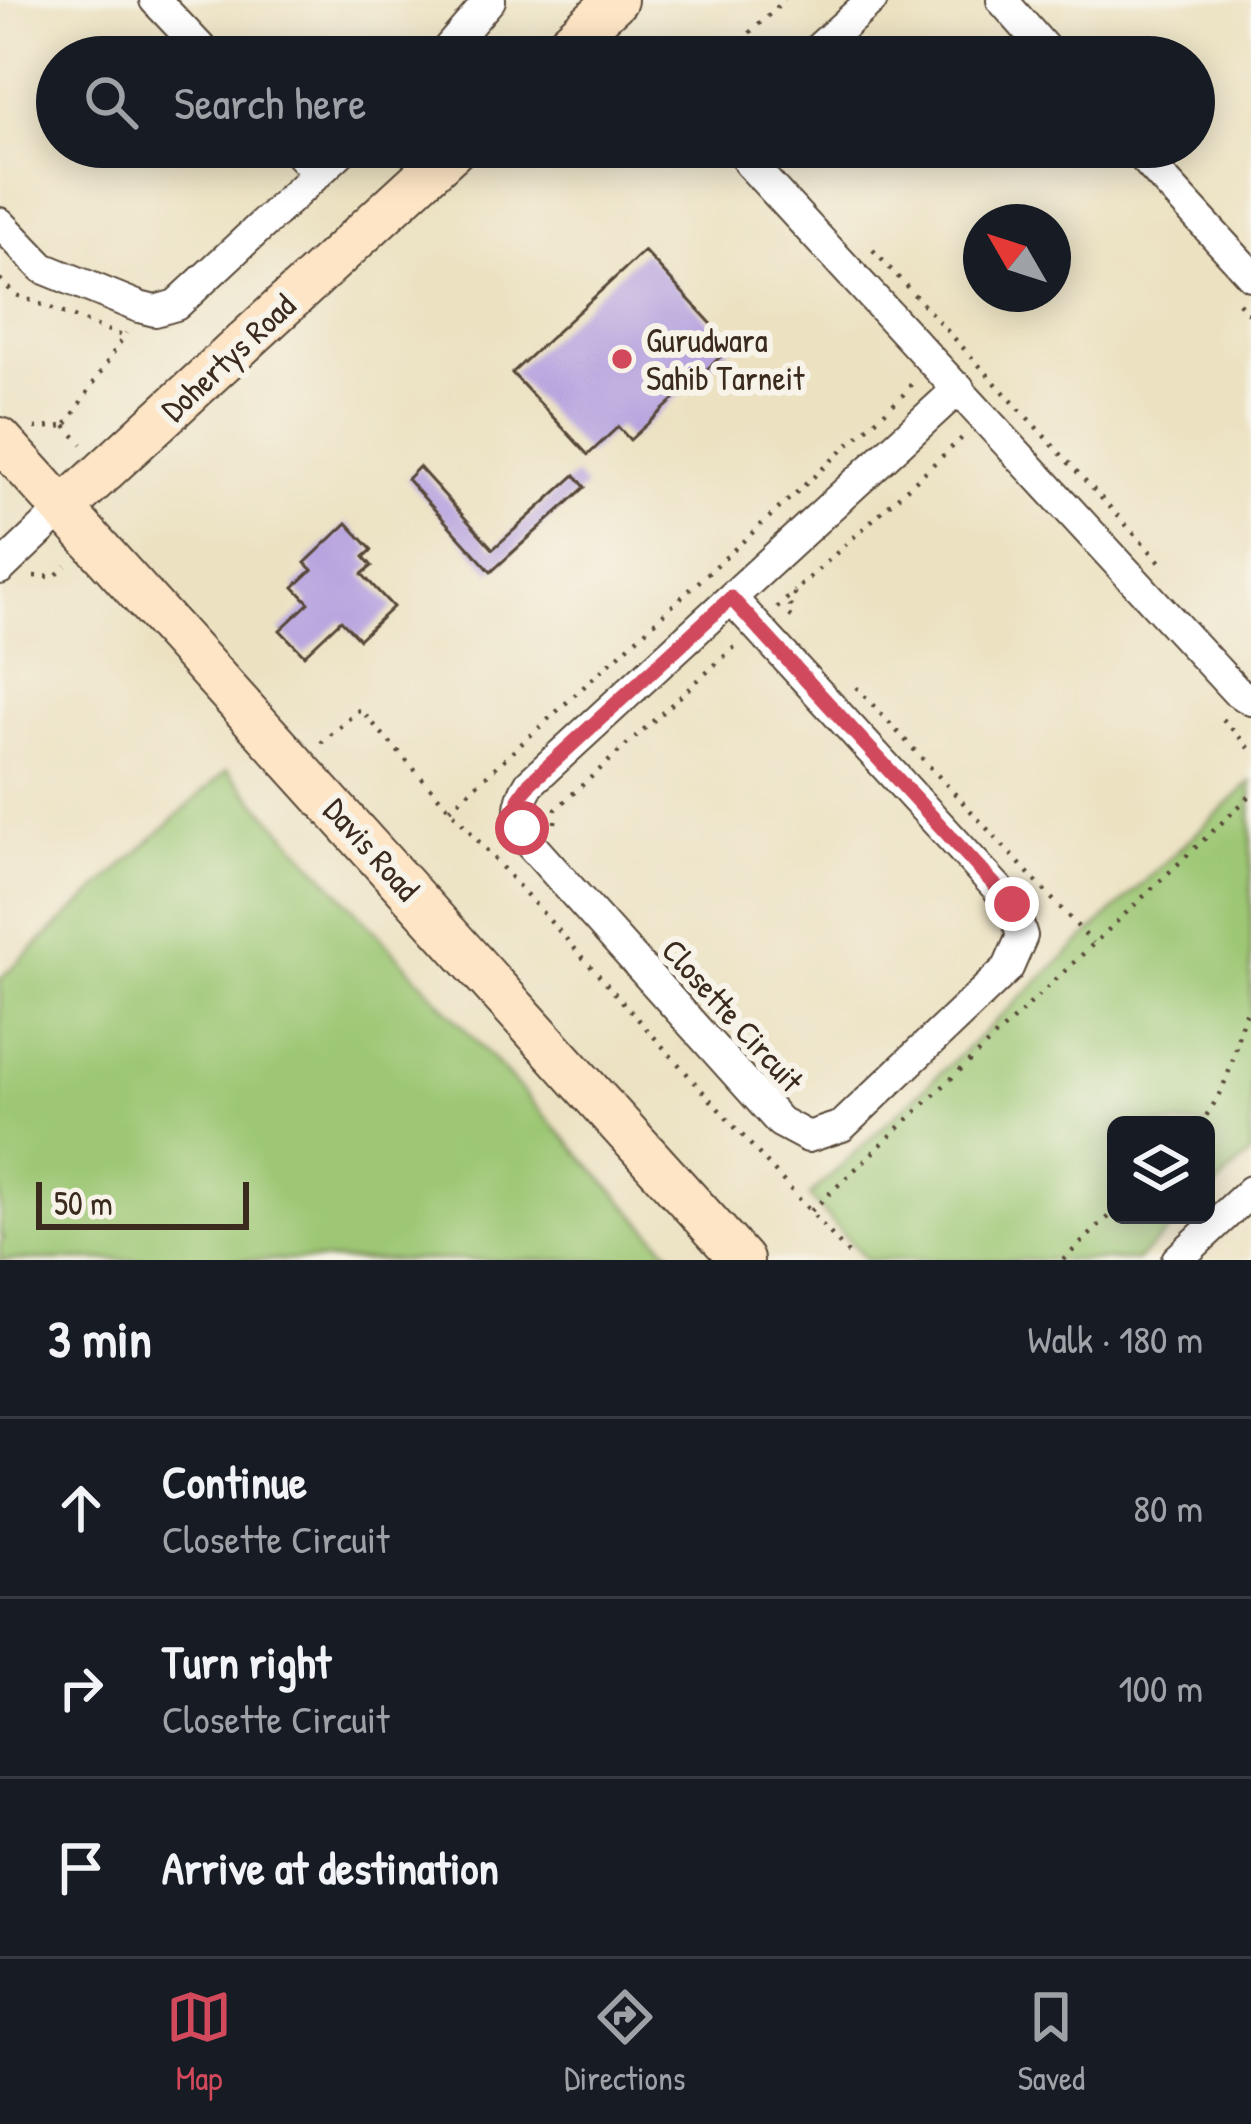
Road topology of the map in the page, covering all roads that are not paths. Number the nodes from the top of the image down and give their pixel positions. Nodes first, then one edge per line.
1 (155, 0) edge
2 (490, 0) edge
3 (616, 0) edge
4 (872, 0) edge
5 (1002, 0) edge
6 (189, 36) edge
7 (459, 36) edge
8 (577, 36) edge
9 (832, 36) edge
10 (1034, 36) edge
11 (313, 168) edge
12 (322, 168) edge
13 (434, 168) edge
14 (754, 168) edge
15 (1153, 168) edge
16 (317, 172) junction
17 (0, 223) edge
18 (1251, 275) edge
19 (959, 388) junction
20 (0, 439) edge
21 (64, 508) junction
22 (0, 569) edge
23 (731, 598) junction
24 (1251, 700) edge
25 (1251, 1192) edge
26 (742, 1260) edge
27 (1177, 1260) edge

1 - 6 street
2 - 7 street
3 - 8 street
4 - 9 street
5 - 10 street
11 - 16 street
12 - 16 street
13 - 21 street, Dohertys Road
14 - 19 street
15 - 18 street
16 - 17 street
19 - 23 street, Closette Circuit
19 - 24 street
20 - 21 street, Davis Road
21 - 22 street, Dohertys Road
21 - 26 street, Davis Road
23 - 23 street, Closette Circuit
25 - 27 street

